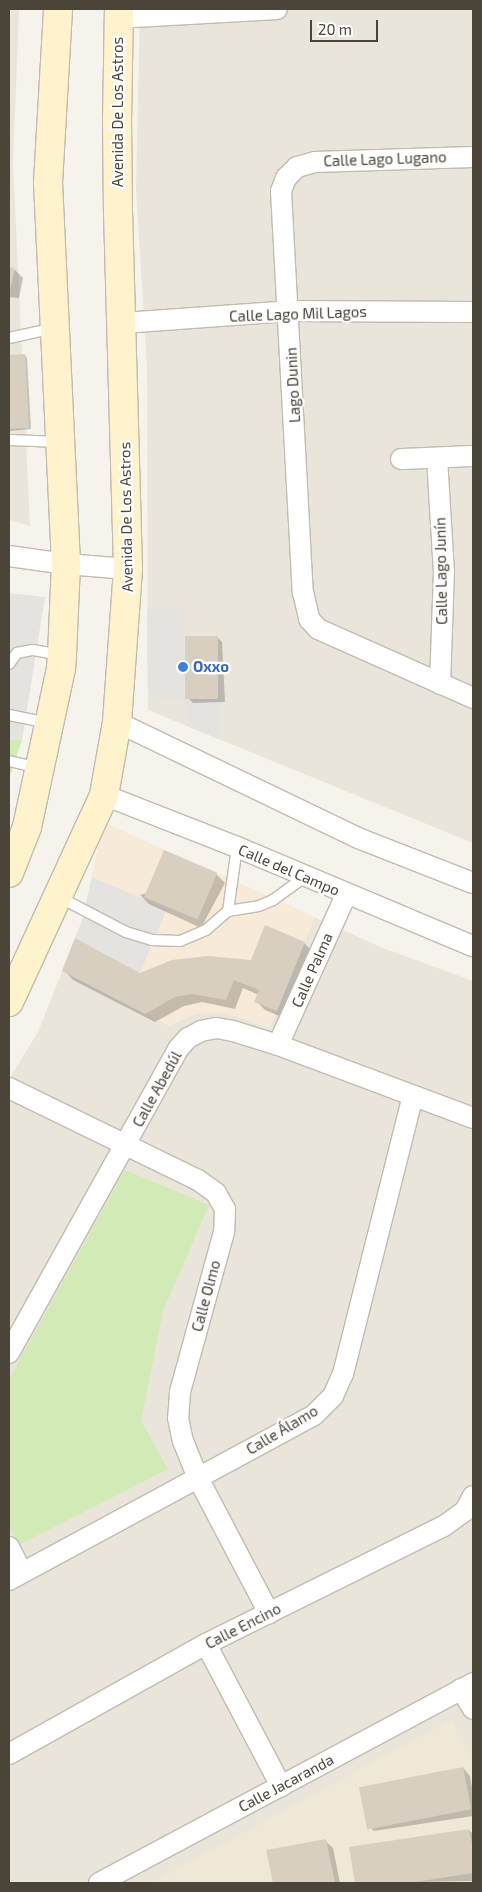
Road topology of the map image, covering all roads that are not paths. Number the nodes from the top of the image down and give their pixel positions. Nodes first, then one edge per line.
1 (58, 9) edge
2 (277, 9) edge
3 (119, 13) edge
4 (473, 157) edge
5 (297, 167) joint
6 (289, 311) junction
7 (473, 312) edge
8 (123, 323) junction
9 (55, 328) junction
10 (9, 338) edge
11 (9, 440) edge
12 (60, 442) junction
13 (473, 456) edge
14 (437, 458) junction
15 (401, 459) dead end
16 (9, 556) edge
17 (66, 564) junction
18 (128, 568) junction
19 (62, 655) junction
20 (9, 664) edge
21 (440, 684) junction
22 (473, 698) edge
23 (9, 715) edge
24 (117, 722) junction
25 (50, 723) junction
26 (9, 761) edge
27 (40, 768) junction
28 (104, 795) junction
29 (236, 847) junction
30 (9, 873) edge
31 (306, 876) junction
32 (473, 884) edge
33 (346, 895) junction
34 (59, 897) junction
35 (228, 911) junction
36 (473, 946) edge
37 (14, 974) edge
38 (9, 1002) edge
39 (278, 1045) junction
40 (9, 1088) edge
41 (413, 1096) junction
42 (473, 1118) edge
43 (125, 1146) junction
44 (9, 1353) edge
45 (198, 1478) junction
46 (473, 1496) edge
47 (9, 1547) edge
48 (15, 1576) edge
49 (269, 1613) junction
50 (206, 1644) junction
51 (467, 1686) edge
52 (473, 1709) edge
53 (9, 1754) edge
54 (281, 1786) junction
55 (120, 1879) edge
56 (99, 1883) edge

1 - 9 main road
2 - 3 street
3 - 8 main road, Avenida De Los Astros
4 - 5 street, Calle Lago Lugano
5 - 6 street, Lago Dunin
6 - 7 street, Calle Lago Mil Lagos
6 - 8 street, Calle Lago Mil Lagos
6 - 21 street, Lago Dunin
8 - 18 main road, Avenida De Los Astros
9 - 10 lane
9 - 12 main road
11 - 12 lane
12 - 17 main road
13 - 14 street
14 - 15 street
14 - 21 street, Calle Lago Junín
16 - 17 street
17 - 18 street
17 - 19 main road
18 - 24 main road, Avenida De Los Astros
19 - 20 lane
19 - 25 main road
21 - 22 street
23 - 25 lane
24 - 28 main road, Avenida De Los Astros
24 - 32 street
25 - 27 main road
26 - 27 lane
27 - 30 main road
28 - 29 street, Calle del Campo
28 - 34 main road, Avenida De Los Astros
29 - 31 street, Calle del Campo
29 - 35 lane
31 - 33 street, Calle del Campo
31 - 35 lane
33 - 36 street, Calle del Campo
33 - 39 street, Calle Palma
34 - 35 lane
34 - 37 main road, Avenida De Los Astros
37 - 38 main road, Avenida De Los Astros
39 - 41 street, Calle Abedúl
39 - 43 street, Calle Abedúl
40 - 43 street, Calle Olmo
41 - 42 street, Calle Abedúl
41 - 45 street, Calle Álamo
43 - 44 street, Calle Abedúl
43 - 45 street, Calle Olmo
45 - 48 street, Calle Álamo
45 - 49 street, Calle Olmo
46 - 49 street, Calle Encino
47 - 48 street
49 - 50 street, Calle Encino
50 - 53 street, Calle Encino
50 - 54 street
51 - 52 street
51 - 54 street, Calle Jacaranda
54 - 55 street, Calle Jacaranda
55 - 56 street, Calle Jacaranda

